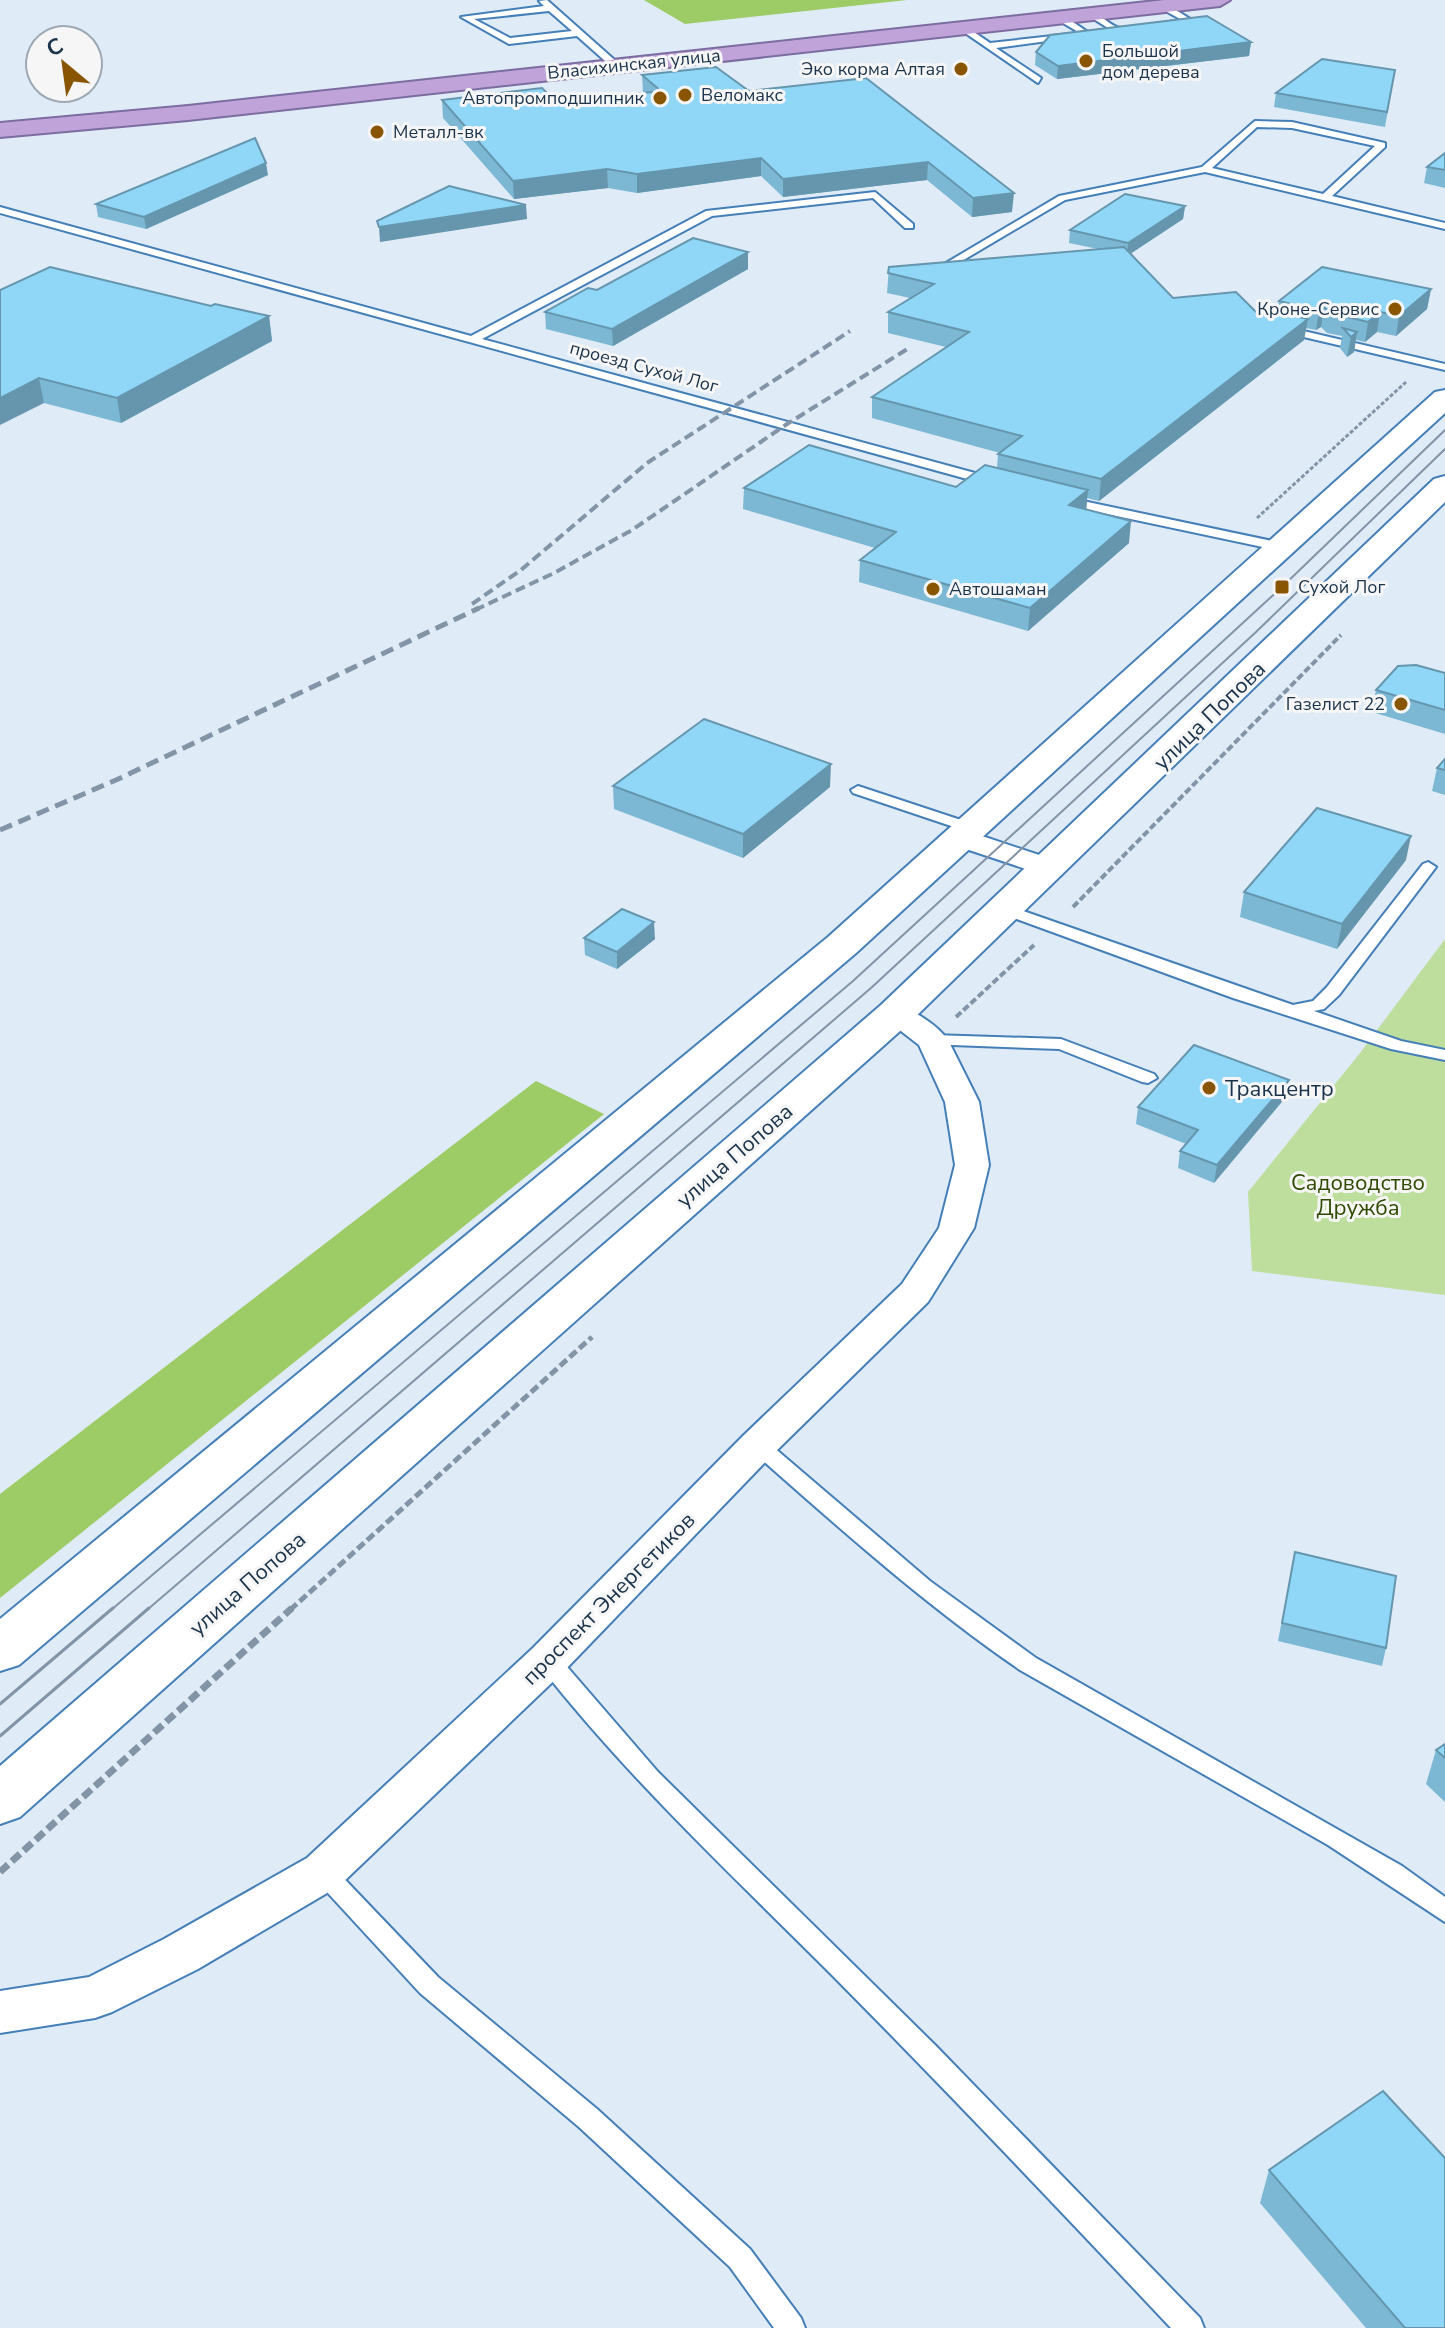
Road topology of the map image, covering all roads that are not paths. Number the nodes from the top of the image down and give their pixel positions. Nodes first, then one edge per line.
1 (542, 0) edge
2 (1220, 0) edge
3 (551, 8) junction
4 (1092, 14) junction
5 (1061, 18) junction
6 (1148, 27) edge
7 (962, 28) junction
8 (578, 33) junction
9 (988, 46) junction
10 (616, 66) junction
11 (1038, 80) dead end
12 (0, 130) edge
13 (1205, 169) junction
14 (1326, 196) junction
15 (0, 210) edge
16 (909, 226) dead end
17 (1445, 226) edge
18 (951, 263) edge
19 (1263, 324) edge
20 (473, 339) junction
21 (1445, 367) edge
22 (1445, 398) edge
23 (1002, 484) edge
24 (1445, 485) edge
25 (1048, 497) edge
26 (1282, 547) junction
27 (858, 790) dead end
28 (966, 833) junction
29 (1428, 867) dead end
30 (1050, 868) junction
31 (1006, 910) junction
32 (1292, 1010) junction
33 (895, 1014) junction
34 (932, 1040) junction
35 (1445, 1055) edge
36 (1148, 1078) dead end
37 (758, 1445) junction
38 (0, 1650) edge
39 (548, 1660) junction
40 (0, 1800) edge
41 (323, 1872) junction
42 (1445, 1911) edge
43 (0, 2012) edge
44 (791, 2328) edge
45 (1190, 2328) edge

1 - 3 lane
2 - 4 highway, Власихинская улица
3 - 8 lane
3 - 8 lane
4 - 5 highway, Власихинская улица
4 - 6 lane
5 - 7 highway, Власихинская улица
5 - 9 lane
7 - 9 lane
7 - 10 highway, Власихинская улица
8 - 10 lane
9 - 11 lane
10 - 12 highway, Власихинская улица
13 - 14 lane
13 - 14 lane
13 - 18 lane
14 - 17 lane
15 - 20 lane, проезд Сухой Лог
16 - 20 lane
19 - 21 lane
20 - 23 lane, проезд Сухой Лог
22 - 26 main road
24 - 30 main road, улица Попова
25 - 26 lane
26 - 28 main road
27 - 28 lane
28 - 30 street
28 - 38 main road
29 - 32 lane
30 - 31 main road, улица Попова
31 - 32 lane
31 - 33 main road, улица Попова
32 - 35 lane
33 - 34 street, проспект Энергетиков
33 - 40 main road, улица Попова
34 - 36 lane
34 - 37 street, проспект Энергетиков
37 - 39 street, проспект Энергетиков
37 - 42 lane
39 - 41 street, проспект Энергетиков
39 - 45 lane
41 - 43 street, проспект Энергетиков
41 - 44 lane

